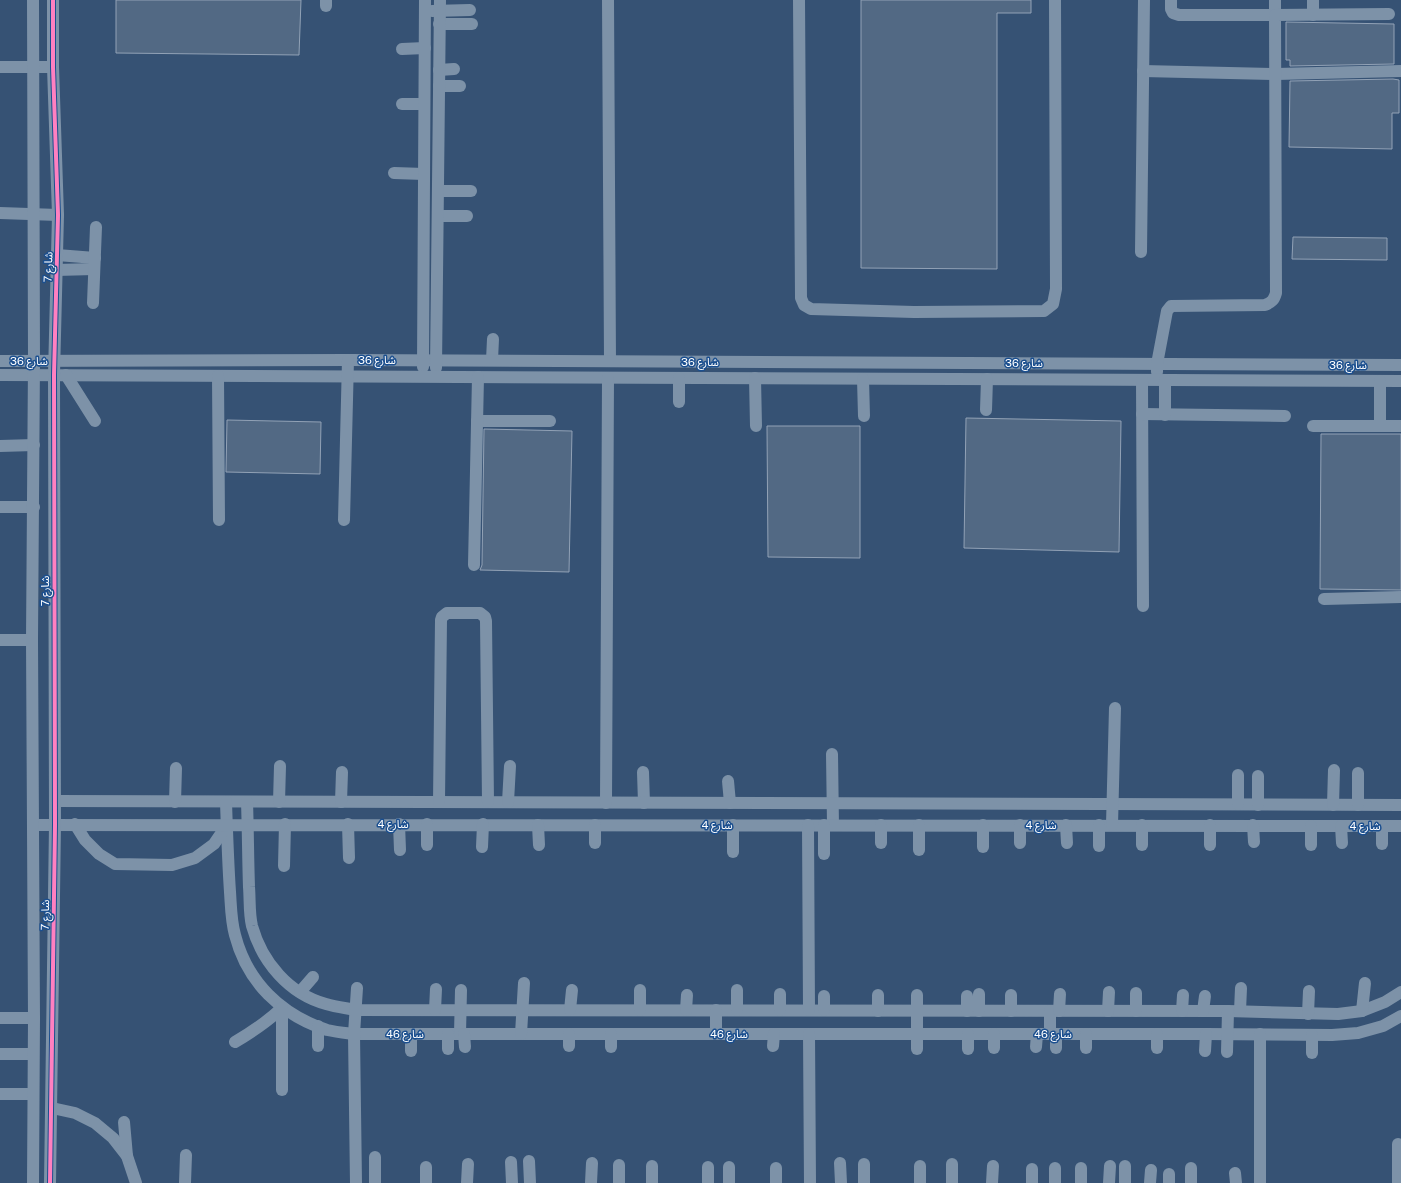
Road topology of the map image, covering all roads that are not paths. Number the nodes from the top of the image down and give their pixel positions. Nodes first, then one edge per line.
1 (33, 0) edge
2 (53, 0) edge
3 (608, 0) edge
4 (799, 0) edge
5 (1055, 0) edge
6 (1144, 0) edge
7 (1171, 0) edge
8 (1275, 0) edge
9 (1313, 0) edge
10 (425, 5) edge
11 (440, 6) edge
12 (470, 10) dead end
13 (1389, 14) dead end
14 (1275, 15) junction
15 (1313, 15) junction
16 (440, 24) junction
17 (472, 24) dead end
18 (425, 48) junction
19 (402, 49) dead end
20 (0, 67) edge
21 (34, 67) junction
22 (53, 67) junction
23 (454, 69) dead end
24 (439, 70) junction
25 (1143, 71) junction
26 (1401, 71) edge
27 (1276, 74) junction
28 (439, 86) junction
29 (460, 86) dead end
30 (402, 104) dead end
31 (424, 104) junction
32 (424, 156) junction
33 (438, 156) junction
34 (394, 173) dead end
35 (424, 174) junction
36 (438, 191) junction
37 (471, 191) dead end
38 (0, 213) edge
39 (34, 215) junction
40 (58, 215) junction
41 (438, 216) junction
42 (467, 216) dead end
43 (96, 227) dead end
44 (1141, 252) dead end
45 (57, 256) junction
46 (94, 263) junction
47 (56, 270) junction
48 (93, 304) dead end
49 (493, 339) dead end
50 (348, 360) junction
51 (424, 360) junction
52 (436, 360) junction
53 (492, 360) junction
54 (0, 361) edge
55 (34, 361) junction
56 (54, 361) junction
57 (610, 361) junction
58 (1157, 364) junction
59 (1401, 365) edge
60 (0, 375) edge
61 (34, 375) junction
62 (54, 375) junction
63 (66, 375) junction
64 (218, 376) junction
65 (348, 377) junction
66 (423, 377) junction
67 (436, 377) junction
68 (478, 377) junction
69 (608, 378) junction
70 (679, 378) junction
71 (755, 378) junction
72 (863, 379) junction
73 (986, 379) junction
74 (1142, 380) junction
75 (1161, 380) junction
76 (1380, 381) junction
77 (1401, 381) edge
78 (679, 402) dead end
79 (986, 410) dead end
80 (1142, 414) junction
81 (1165, 415) junction
82 (864, 416) dead end
83 (1285, 416) dead end
84 (95, 421) dead end
85 (477, 421) junction
86 (550, 421) dead end
87 (756, 426) dead end
88 (1313, 426) dead end
89 (1380, 426) junction
90 (1401, 426) edge
91 (34, 445) junction
92 (0, 446) edge
93 (0, 507) edge
94 (34, 507) junction
95 (219, 520) dead end
96 (344, 520) dead end
97 (474, 565) dead end
98 (1401, 597) edge
99 (1324, 599) dead end
100 (1143, 606) dead end
101 (0, 640) edge
102 (32, 640) junction
103 (1115, 708) dead end
104 (832, 754) dead end
105 (280, 766) dead end
106 (510, 766) dead end
107 (176, 768) dead end
108 (1334, 770) dead end
109 (342, 772) dead end
110 (644, 772) dead end
111 (1358, 773) dead end
112 (1238, 775) dead end
113 (1258, 776) dead end
114 (728, 780) dead end
115 (55, 801) junction
116 (175, 802) junction
117 (226, 802) junction
118 (247, 802) junction
119 (279, 802) junction
120 (341, 802) junction
121 (438, 802) junction
122 (488, 802) junction
123 (508, 802) junction
124 (606, 803) junction
125 (644, 803) junction
126 (659, 803) junction
127 (730, 803) junction
128 (832, 803) junction
129 (968, 804) junction
130 (1112, 804) junction
131 (1238, 804) junction
132 (1258, 805) junction
133 (1333, 805) junction
134 (1358, 805) junction
135 (1401, 805) edge
136 (55, 824) junction
137 (75, 824) junction
138 (248, 824) junction
139 (285, 824) junction
140 (348, 824) junction
141 (399, 824) junction
142 (427, 824) junction
143 (483, 824) junction
144 (538, 824) junction
145 (595, 824) junction
146 (33, 825) junction
147 (227, 825) junction
148 (659, 825) junction
149 (733, 825) junction
150 (808, 825) junction
151 (828, 825) junction
152 (881, 825) junction
153 (919, 825) junction
154 (968, 825) junction
155 (983, 825) junction
156 (1020, 825) junction
157 (1066, 825) junction
158 (1099, 825) junction
159 (1112, 825) junction
160 (1142, 825) junction
161 (1210, 825) junction
162 (1253, 825) junction
163 (1311, 826) junction
164 (1341, 826) junction
165 (1382, 826) junction
166 (1401, 826) edge
167 (1254, 842) dead end
168 (595, 843) dead end
169 (881, 843) dead end
170 (1020, 843) dead end
171 (1067, 843) dead end
172 (1342, 843) dead end
173 (1382, 844) dead end
174 (427, 845) dead end
175 (540, 845) dead end
176 (1142, 845) dead end
177 (1210, 845) dead end
178 (1311, 845) dead end
179 (1099, 846) dead end
180 (482, 847) dead end
181 (983, 847) dead end
182 (400, 850) dead end
183 (919, 850) dead end
184 (733, 852) dead end
185 (824, 854) dead end
186 (349, 858) dead end
187 (284, 866) dead end
188 (312, 977) dead end
189 (524, 983) dead end
190 (1365, 983) dead end
191 (357, 988) dead end
192 (1241, 988) dead end
193 (436, 989) dead end
194 (461, 990) dead end
195 (572, 990) dead end
196 (640, 990) dead end
197 (737, 990) dead end
198 (1309, 991) dead end
199 (300, 992) junction
200 (1109, 992) dead end
201 (1401, 992) edge
202 (1136, 993) dead end
203 (780, 994) dead end
204 (1060, 994) dead end
205 (687, 995) dead end
206 (878, 995) dead end
207 (917, 995) dead end
208 (1011, 995) dead end
209 (1183, 995) dead end
210 (824, 996) dead end
211 (1205, 996) dead end
212 (282, 1008) junction
213 (356, 1010) junction
214 (435, 1010) junction
215 (461, 1010) junction
216 (522, 1010) junction
217 (570, 1010) junction
218 (640, 1010) junction
219 (686, 1010) junction
220 (716, 1010) junction
221 (737, 1010) junction
222 (780, 1010) junction
223 (809, 1010) junction
224 (824, 1010) junction
225 (878, 1011) junction
226 (917, 1011) junction
227 (967, 1011) junction
228 (979, 1011) junction
229 (1011, 1011) junction
230 (1054, 1011) junction
231 (1108, 1011) junction
232 (1136, 1011) junction
233 (1182, 1011) junction
234 (1204, 1011) junction
235 (1234, 1011) junction
236 (1362, 1011) junction
237 (1308, 1014) junction
238 (1401, 1016) edge
239 (0, 1018) edge
240 (34, 1018) junction
241 (318, 1026) junction
242 (354, 1034) junction
243 (411, 1034) junction
244 (458, 1034) junction
245 (521, 1034) junction
246 (611, 1034) junction
247 (716, 1034) junction
248 (774, 1034) junction
249 (809, 1034) junction
250 (917, 1034) junction
251 (968, 1034) junction
252 (994, 1034) junction
253 (1036, 1034) junction
254 (1053, 1034) junction
255 (1086, 1034) junction
256 (1157, 1034) junction
257 (1206, 1034) junction
258 (1228, 1034) junction
259 (1260, 1034) junction
260 (1312, 1035) junction
261 (235, 1042) dead end
262 (318, 1046) dead end
263 (773, 1046) dead end
264 (464, 1047) dead end
265 (611, 1047) dead end
266 (1036, 1047) dead end
267 (994, 1048) dead end
268 (1056, 1048) dead end
269 (1086, 1048) dead end
270 (1157, 1048) dead end
271 (448, 1049) dead end
272 (917, 1049) dead end
273 (968, 1049) dead end
274 (411, 1051) dead end
275 (1205, 1051) dead end
276 (1227, 1052) dead end
277 (1312, 1053) dead end
278 (0, 1054) edge
279 (33, 1054) junction
280 (282, 1090) dead end
281 (0, 1094) edge
282 (33, 1094) junction
283 (52, 1108) junction
284 (124, 1122) dead end
285 (1398, 1144) dead end
286 (186, 1155) dead end
287 (127, 1156) junction
288 (375, 1157) dead end
289 (529, 1161) dead end
290 (511, 1162) dead end
291 (592, 1163) dead end
292 (840, 1163) dead end
293 (468, 1164) dead end
294 (864, 1164) dead end
295 (952, 1164) dead end
296 (619, 1165) dead end
297 (652, 1166) dead end
298 (920, 1166) dead end
299 (993, 1166) dead end
300 (1110, 1166) dead end
301 (1125, 1166) dead end
302 (426, 1167) dead end
303 (708, 1167) dead end
304 (729, 1167) dead end
305 (776, 1168) dead end
306 (1055, 1168) dead end
307 (1081, 1168) dead end
308 (1191, 1168) dead end
309 (1032, 1169) dead end
310 (1151, 1170) dead end
311 (33, 1183) edge
312 (50, 1183) edge
313 (136, 1183) edge
314 (185, 1183) edge
315 (356, 1183) edge
316 (375, 1183) edge
317 (426, 1183) edge
318 (467, 1183) edge
319 (512, 1183) edge
320 (530, 1183) edge
321 (591, 1183) edge
322 (619, 1183) edge
323 (652, 1183) edge
324 (708, 1183) edge
325 (730, 1183) edge
326 (776, 1183) edge
327 (810, 1183) edge
328 (841, 1183) edge
329 (864, 1183) edge
330 (920, 1183) edge
331 (952, 1183) edge
332 (992, 1183) edge
333 (1032, 1183) edge
334 (1055, 1183) edge
335 (1081, 1183) edge
336 (1110, 1183) edge
337 (1124, 1183) edge
338 (1150, 1183) edge
339 (1191, 1183) edge
340 (1260, 1183) edge
341 (1398, 1183) edge

1 - 21 street, شارع 7
2 - 22 street, شارع 7
3 - 57 street
4 - 5 street
6 - 25 street
7 - 14 street
8 - 14 street
9 - 15 street
10 - 11 street
10 - 18 street
11 - 12 street
11 - 16 street
13 - 15 street
14 - 15 street
14 - 27 street
16 - 17 street
16 - 24 street
18 - 19 street
18 - 31 street
20 - 21 street
21 - 22 street
21 - 39 street, شارع 7
22 - 40 street, شارع 7
23 - 24 street
24 - 28 street
25 - 27 street
25 - 44 street
26 - 27 street
27 - 58 street
28 - 29 street
28 - 33 street
30 - 31 street
31 - 32 street
32 - 33 street
32 - 35 street
33 - 36 street
34 - 35 street
35 - 51 street
36 - 37 street
36 - 41 street
38 - 39 street
39 - 40 street
39 - 55 street, شارع 7
40 - 45 street, شارع 7
41 - 42 street
41 - 52 street
43 - 46 street
45 - 46 street
45 - 47 street, شارع 7
46 - 47 street
46 - 48 street
47 - 56 street, شارع 7
49 - 53 street
50 - 51 street, شارع 36
50 - 56 street, شارع 36
50 - 65 street
51 - 52 street, شارع 36
51 - 66 street
52 - 53 street, شارع 36
52 - 67 street
53 - 57 street, شارع 36
54 - 55 street, شارع 36
55 - 56 street, شارع 36
55 - 61 street, شارع 7
56 - 62 street, شارع 7
57 - 58 street, شارع 36
58 - 59 street, شارع 36
58 - 75 street
60 - 61 street, شارع 36
61 - 62 street, شارع 36
61 - 91 street, شارع 7
62 - 63 street, شارع 36
62 - 115 street, شارع 7
63 - 64 street, شارع 36
63 - 84 street
64 - 65 street, شارع 36
64 - 95 street
65 - 66 street, شارع 36
65 - 96 street
66 - 67 street, شارع 36
67 - 68 street, شارع 36
68 - 69 street, شارع 36
68 - 85 street
69 - 70 street, شارع 36
69 - 124 street
70 - 71 street, شارع 36
70 - 78 street
71 - 72 street, شارع 36
71 - 87 street
72 - 73 street, شارع 36
72 - 82 street
73 - 74 street, شارع 36
73 - 79 street
74 - 75 street, شارع 36
74 - 80 street
75 - 76 street, شارع 36
75 - 81 street
76 - 77 street, شارع 36
76 - 89 street
80 - 81 street
80 - 100 street
81 - 83 street
85 - 86 street
85 - 97 street
88 - 89 street
89 - 90 street
91 - 92 street
91 - 94 street, شارع 7
93 - 94 street
94 - 102 street, شارع 7
98 - 99 street
101 - 102 street
102 - 146 street, شارع 7
103 - 130 street
104 - 128 street
105 - 119 street
106 - 123 street
107 - 116 street
108 - 133 street
109 - 120 street
110 - 125 street
111 - 134 street
112 - 131 street
113 - 132 street
114 - 127 street
115 - 116 street, شارع 4
115 - 136 street, شارع 7
116 - 117 street, شارع 4
117 - 118 street, شارع 4
117 - 147 street, شارع 46
118 - 119 street, شارع 4
118 - 138 street
119 - 120 street, شارع 4
120 - 121 street, شارع 4
121 - 122 street, شارع 4
121 - 122 street
122 - 123 street, شارع 4
123 - 124 street, شارع 4
124 - 125 street, شارع 4
125 - 126 street, شارع 4
126 - 127 street, شارع 4
126 - 148 street
127 - 128 street, شارع 4
128 - 129 street, شارع 4
128 - 151 street
129 - 130 street, شارع 4
129 - 154 street
130 - 131 street, شارع 4
130 - 159 street
131 - 132 street, شارع 4
132 - 133 street, شارع 4
133 - 134 street, شارع 4
134 - 135 street, شارع 4
136 - 137 street, شارع 4
136 - 146 street, شارع 4
136 - 283 street, شارع 7
137 - 147 street, شارع 4
137 - 147 street
138 - 139 street, شارع 4
138 - 147 street, شارع 4
138 - 199 street
139 - 140 street, شارع 4
139 - 187 street
140 - 141 street, شارع 4
140 - 186 street
141 - 142 street, شارع 4
141 - 182 street
142 - 143 street, شارع 4
142 - 174 street
143 - 144 street, شارع 4
143 - 180 street
144 - 145 street, شارع 4
144 - 175 street
145 - 148 street, شارع 4
145 - 168 street
146 - 240 street, شارع 7
147 - 212 street, شارع 46
148 - 149 street, شارع 4
149 - 150 street, شارع 4
149 - 184 street
150 - 151 street, شارع 4
150 - 223 street
151 - 152 street, شارع 4
151 - 185 street
152 - 153 street, شارع 4
152 - 169 street
153 - 154 street, شارع 4
153 - 183 street
154 - 155 street, شارع 4
155 - 156 street, شارع 4
155 - 181 street
156 - 157 street, شارع 4
156 - 170 street
157 - 158 street, شارع 4
157 - 171 street
158 - 159 street, شارع 4
158 - 179 street
159 - 160 street, شارع 4
160 - 161 street, شارع 4
160 - 176 street
161 - 162 street, شارع 4
161 - 177 street
162 - 163 street, شارع 4
162 - 167 street
163 - 164 street, شارع 4
163 - 178 street
164 - 165 street, شارع 4
164 - 172 street
165 - 166 street, شارع 4
165 - 173 street
188 - 199 street
189 - 216 street
190 - 236 street
191 - 213 street
192 - 235 street
193 - 214 street
194 - 215 street
195 - 217 street
196 - 218 street
197 - 221 street
198 - 237 street
199 - 213 street
200 - 231 street
201 - 236 street
202 - 232 street
203 - 222 street
204 - 230 street
205 - 219 street
206 - 225 street
207 - 226 street
208 - 229 street
209 - 233 street
210 - 224 street
211 - 234 street
212 - 241 street, شارع 46
212 - 261 street
212 - 280 street
213 - 214 street
213 - 242 street
214 - 215 street
215 - 216 street
215 - 244 street
216 - 217 street
216 - 245 street
217 - 218 street
218 - 219 street
219 - 220 street
220 - 221 street
220 - 247 street
221 - 222 street
222 - 223 street
223 - 224 street
224 - 225 street
225 - 226 street
226 - 227 street
226 - 250 street
227 - 228 street
227 - 228 street
228 - 229 street
229 - 230 street
230 - 231 street
230 - 254 street
231 - 232 street
232 - 233 street
233 - 234 street
234 - 235 street
235 - 237 street
235 - 258 street
236 - 237 street
238 - 260 street, شارع 46
239 - 240 street
240 - 279 street, شارع 7
241 - 242 street, شارع 46
241 - 262 street
242 - 243 street, شارع 46
242 - 315 street
243 - 244 street, شارع 46
243 - 274 street
244 - 245 street, شارع 46
244 - 264 street
244 - 271 street
245 - 246 street, شارع 46
246 - 247 street, شارع 46
246 - 265 street
247 - 248 street, شارع 46
248 - 249 street, شارع 46
248 - 263 street
249 - 250 street, شارع 46
249 - 327 street
250 - 251 street, شارع 46
250 - 272 street
251 - 252 street, شارع 46
251 - 273 street
252 - 253 street, شارع 46
252 - 267 street
253 - 254 street, شارع 46
253 - 266 street
254 - 255 street, شارع 46
254 - 268 street
255 - 256 street, شارع 46
255 - 269 street
256 - 257 street, شارع 46
256 - 270 street
257 - 258 street, شارع 46
257 - 275 street
258 - 259 street, شارع 46
258 - 276 street
259 - 260 street, شارع 46
259 - 340 street
260 - 277 street
278 - 279 street
279 - 282 street, شارع 7
281 - 282 street
282 - 311 street, شارع 7
283 - 287 street
283 - 312 street, شارع 7
284 - 287 street
285 - 341 street
286 - 314 street
287 - 313 street
288 - 316 street
289 - 320 street
290 - 319 street
291 - 321 street
292 - 328 street
293 - 318 street
294 - 329 street
295 - 331 street
296 - 322 street
297 - 323 street
298 - 330 street
299 - 332 street
300 - 336 street
301 - 337 street
302 - 317 street
303 - 324 street
304 - 325 street
305 - 326 street
306 - 334 street
307 - 335 street
308 - 339 street
309 - 333 street
310 - 338 street

